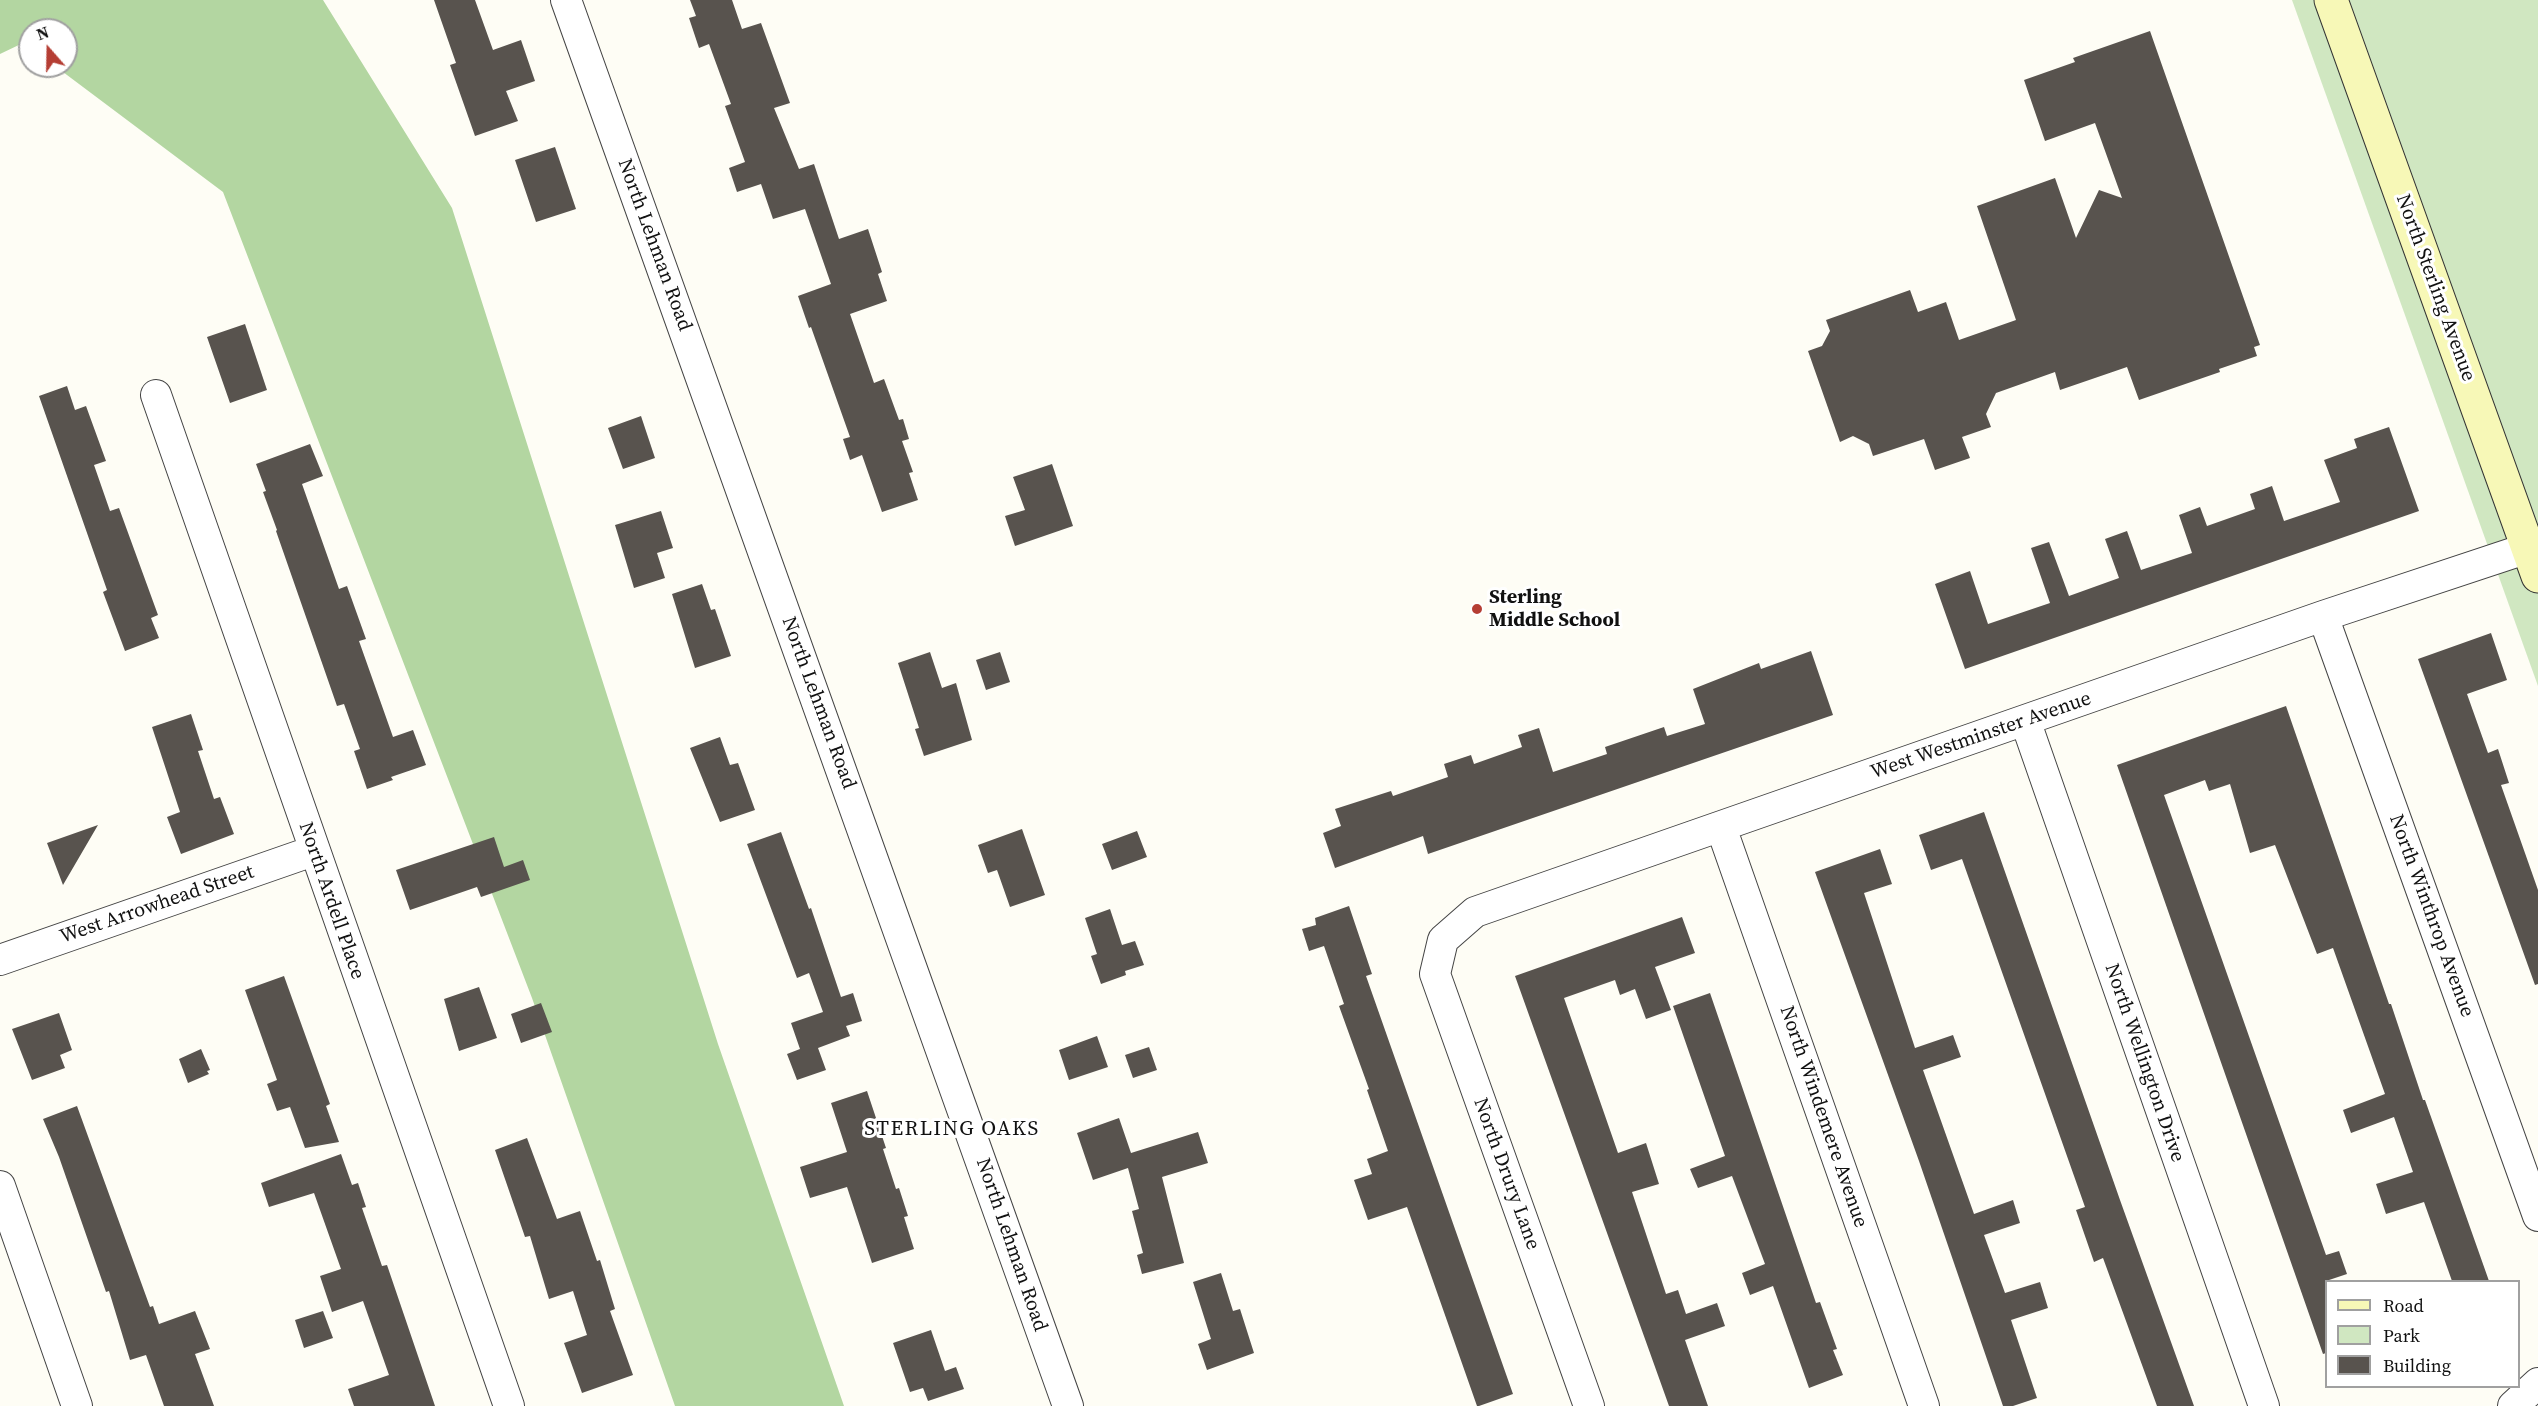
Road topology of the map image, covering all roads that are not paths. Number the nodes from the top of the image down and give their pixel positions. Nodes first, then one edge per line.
1 (566, 0) edge
2 (2331, 0) edge
3 (156, 395) dead end
4 (2533, 562) edge
5 (2323, 616) junction
6 (2025, 720) junction
7 (1721, 827) junction
8 (313, 851) junction
9 (1443, 940) joint
10 (0, 960) edge
11 (0, 1186) edge
12 (2538, 1216) edge
13 (2538, 1383) edge
14 (77, 1406) edge
15 (509, 1406) edge
16 (1068, 1406) edge
17 (1589, 1406) edge
18 (1924, 1406) edge
19 (2264, 1406) edge
20 (2513, 1406) edge

1 - 16 street, North Lehman Road
2 - 4 main road, North Sterling Avenue
3 - 8 street, North Ardell Place
4 - 5 street, West Westminster Avenue
5 - 6 street, West Westminster Avenue
5 - 12 street, North Winthrop Avenue
6 - 7 street, West Westminster Avenue
6 - 19 street, North Wellington Drive
7 - 9 street, West Westminster Avenue
7 - 18 street, North Windemere Avenue
8 - 10 street, West Arrowhead Street
8 - 15 street, North Ardell Place
9 - 17 street, North Drury Lane
11 - 14 street
13 - 20 street

